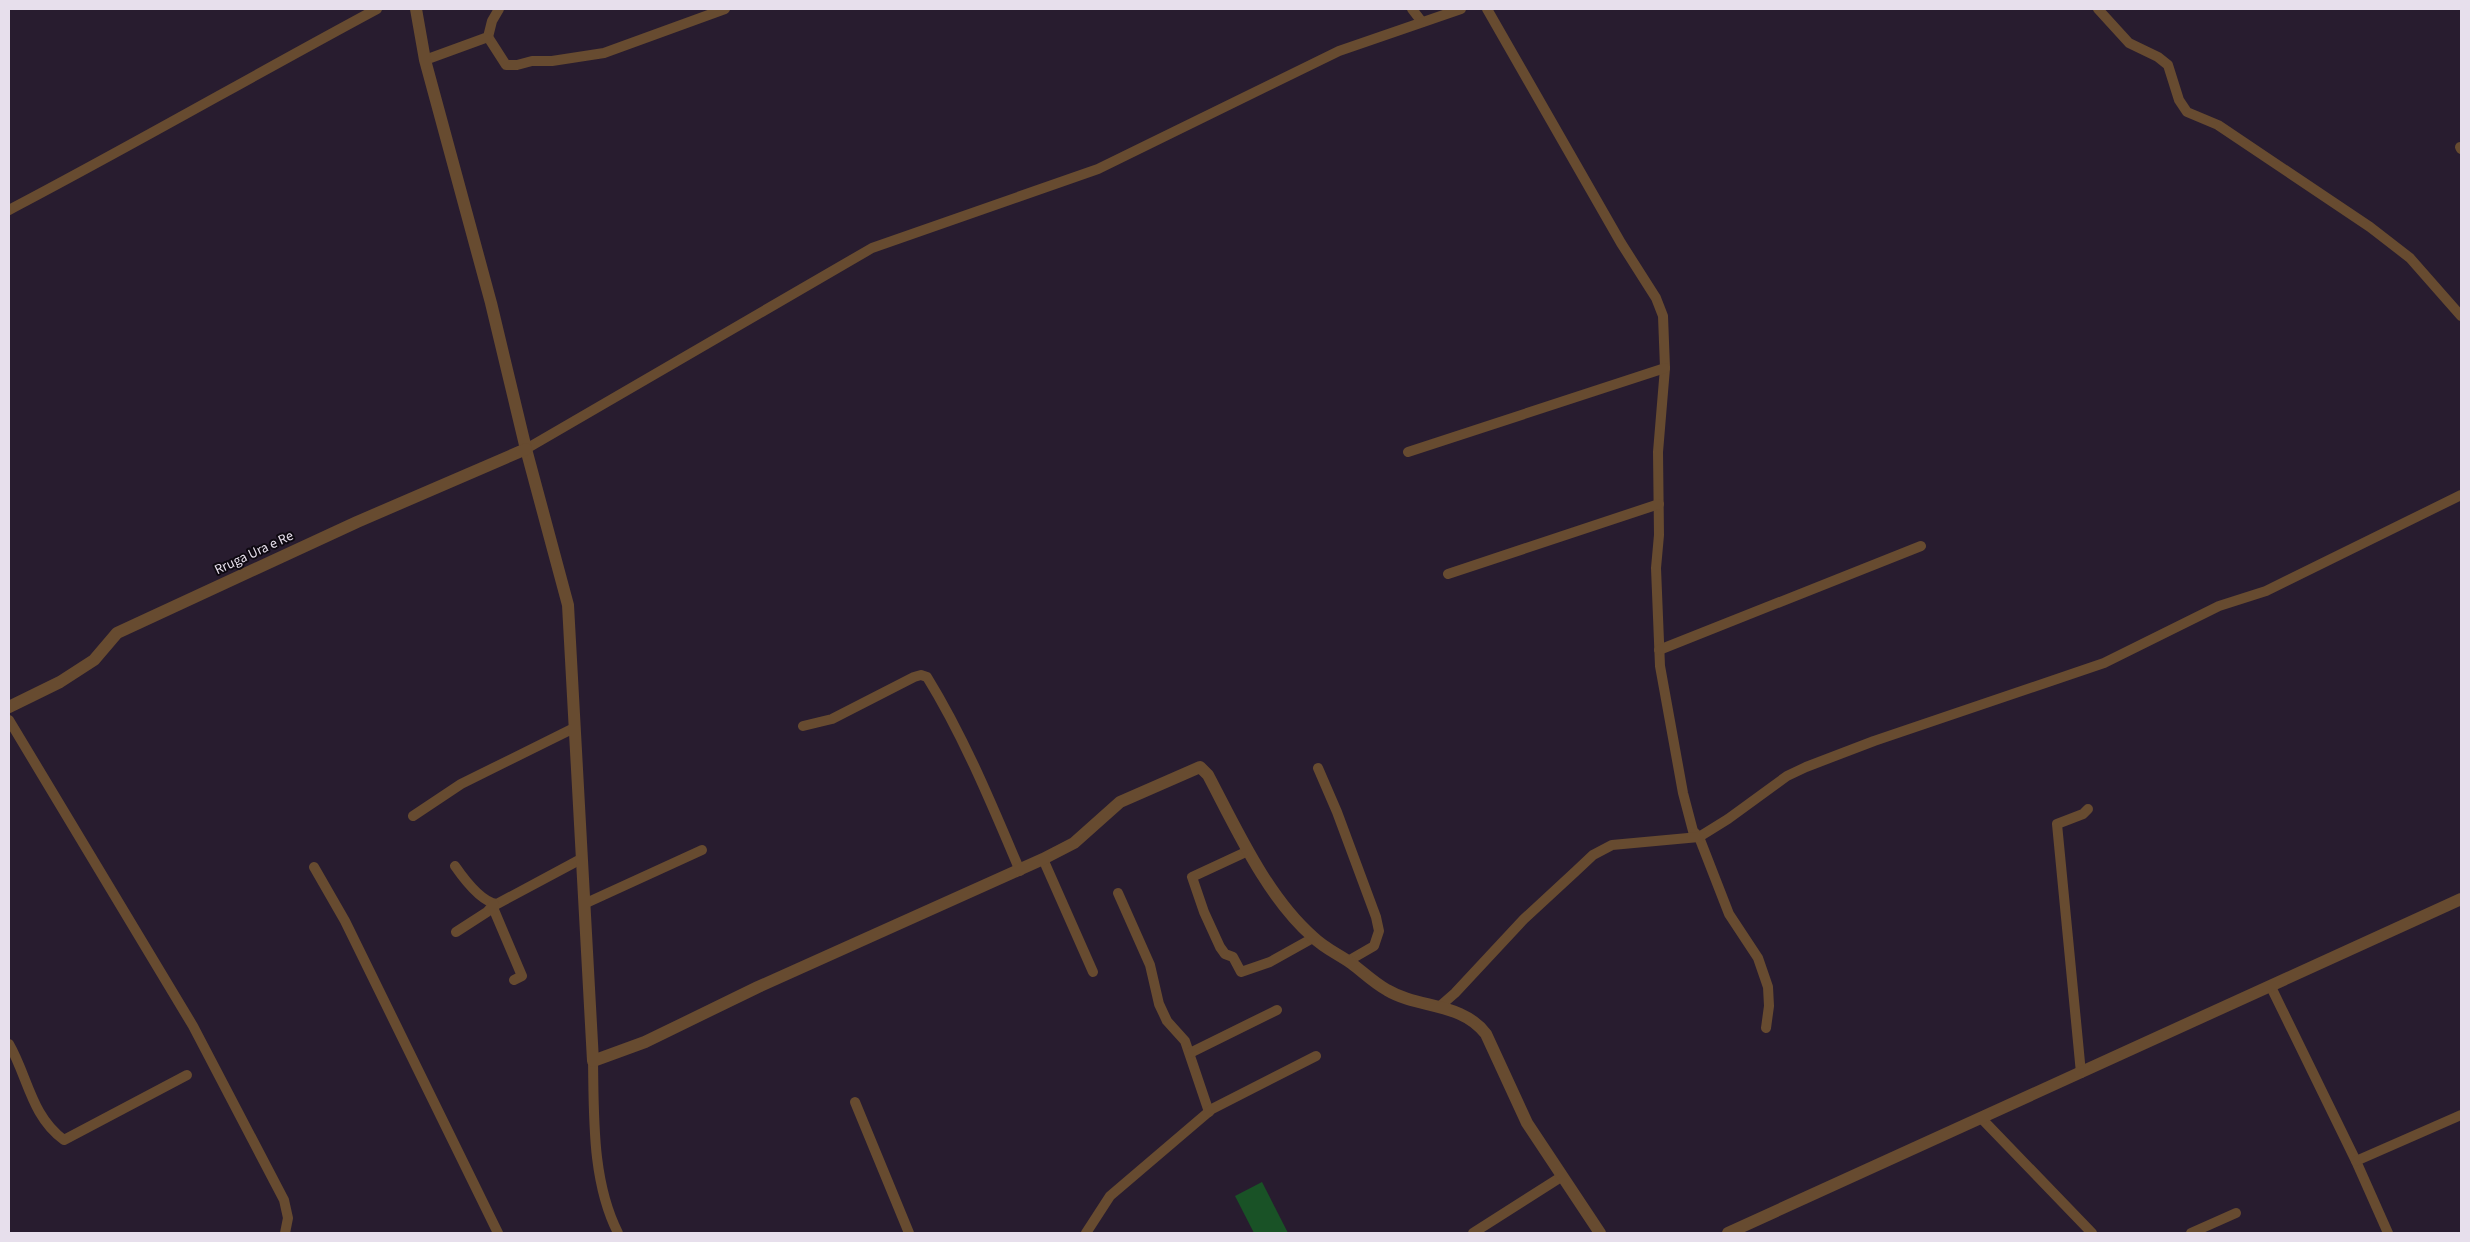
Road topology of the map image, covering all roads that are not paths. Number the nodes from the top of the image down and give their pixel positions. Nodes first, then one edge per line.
1 (377, 9) edge
2 (416, 9) edge
3 (499, 9) edge
4 (725, 9) edge
5 (1412, 9) edge
6 (1461, 9) edge
7 (1487, 9) edge
8 (2098, 9) edge
9 (1422, 22) junction
10 (488, 37) junction
11 (425, 60) junction
12 (9, 210) edge
13 (2461, 316) edge
14 (1665, 368) junction
15 (526, 450) junction
16 (1408, 452) dead end
17 (2461, 495) edge
18 (1659, 504) junction
19 (1922, 546) dead end
20 (1448, 574) dead end
21 (1659, 650) junction
22 (9, 707) edge
23 (9, 720) edge
24 (803, 726) dead end
25 (574, 728) junction
26 (1318, 768) dead end
27 (2088, 809) dead end
28 (413, 816) dead end
29 (1699, 837) junction
30 (702, 850) dead end
31 (1248, 851) junction
32 (581, 859) junction
33 (1043, 859) junction
34 (455, 866) dead end
35 (314, 867) dead end
36 (1020, 871) junction
37 (1118, 893) dead end
38 (2461, 899) edge
39 (494, 904) junction
40 (584, 904) junction
41 (456, 932) dead end
42 (1313, 938) junction
43 (1348, 961) junction
44 (1093, 972) dead end
45 (514, 980) dead end
46 (2271, 987) junction
47 (1439, 1007) junction
48 (1277, 1010) dead end
49 (1766, 1028) dead end
50 (9, 1044) edge
51 (1190, 1053) junction
52 (1316, 1056) dead end
53 (593, 1061) junction
54 (2081, 1072) junction
55 (187, 1074) dead end
56 (855, 1102) dead end
57 (1209, 1112) junction
58 (2461, 1114) edge
59 (1982, 1119) junction
60 (2356, 1161) junction
61 (1562, 1177) junction
62 (2236, 1213) dead end
63 (286, 1233) edge
64 (498, 1233) edge
65 (618, 1233) edge
66 (909, 1233) edge
67 (1086, 1233) edge
68 (1473, 1233) edge
69 (1600, 1233) edge
70 (1728, 1233) edge
71 (2092, 1233) edge
72 (2191, 1233) edge
73 (2388, 1233) edge

1 - 12 street
2 - 11 street
3 - 10 street
4 - 10 street
5 - 9 street
6 - 9 street
7 - 14 street
8 - 13 street
9 - 15 street
10 - 11 street
11 - 15 street
14 - 16 street
14 - 18 street
15 - 22 street, Rruga Ura e Re
15 - 25 street
17 - 29 street
18 - 20 street
18 - 21 street
19 - 21 street
21 - 29 street
23 - 63 street
24 - 36 street
25 - 28 street
25 - 32 street
26 - 43 street
27 - 54 street
29 - 47 street
29 - 49 street
30 - 40 street
31 - 33 street
31 - 42 street
31 - 42 street
32 - 39 street
32 - 40 street
33 - 36 street
33 - 44 street
34 - 39 street
35 - 64 street
36 - 53 street
37 - 51 street
38 - 46 street
39 - 41 street
39 - 45 street
40 - 53 street
42 - 43 street
43 - 47 street
46 - 54 street
46 - 60 street
47 - 61 street
48 - 51 street
50 - 55 street
51 - 57 street
52 - 57 street
53 - 65 street
54 - 59 street
56 - 66 street
57 - 67 street
58 - 60 street
59 - 70 street
59 - 71 street
60 - 73 street
61 - 68 street
61 - 69 street
62 - 72 street

